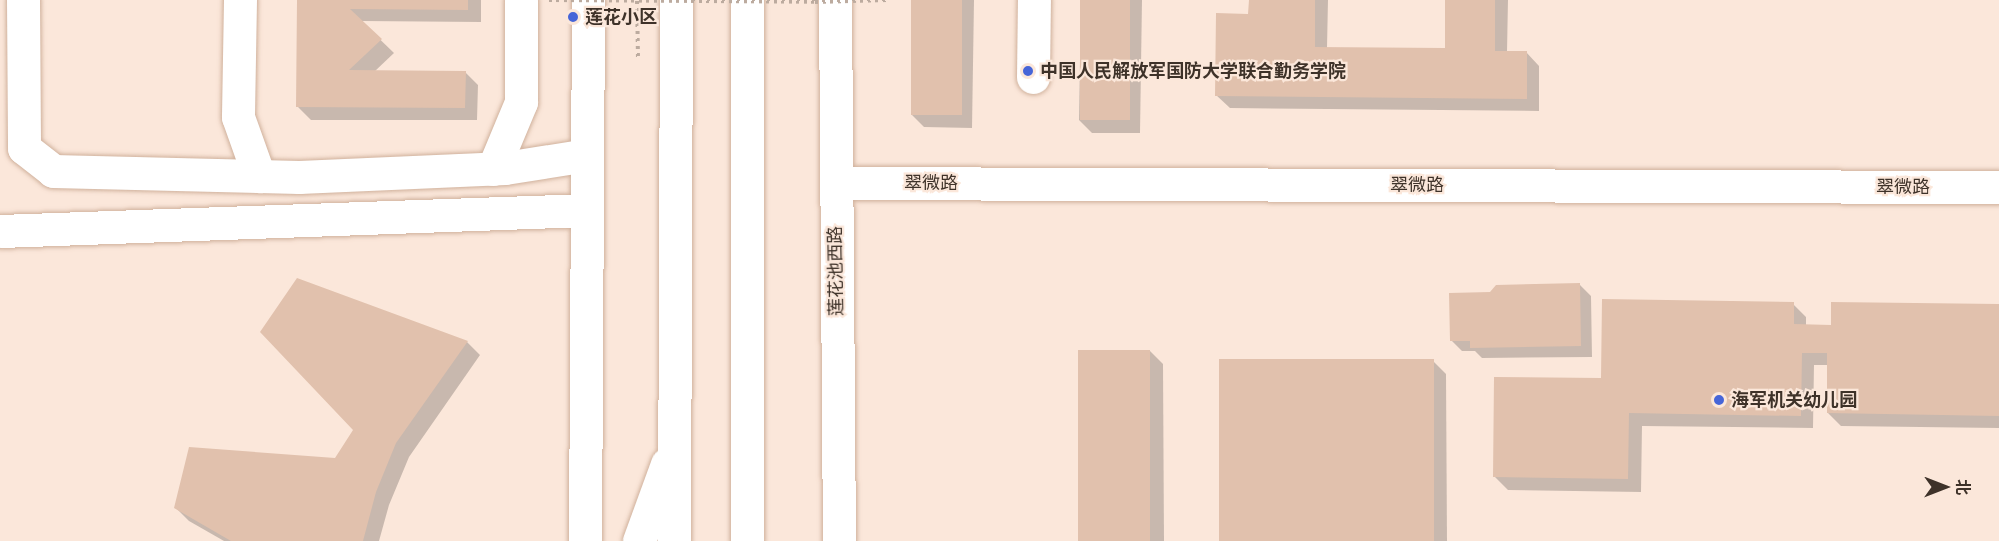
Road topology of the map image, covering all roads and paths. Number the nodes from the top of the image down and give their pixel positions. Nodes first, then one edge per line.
1 (23, 0) edge
2 (240, 0) edge
3 (521, 0) edge
4 (549, 0) edge
5 (588, 0) edge
6 (676, 0) edge
7 (747, 0) edge
8 (835, 0) edge
9 (887, 0) edge
10 (1034, 0) edge
11 (637, 1) edge
12 (638, 57) dead end
13 (1033, 77) dead end
14 (587, 155) junction
15 (493, 169) junction
16 (259, 176) junction
17 (836, 183) junction
18 (1999, 187) edge
19 (587, 210) junction
20 (0, 231) edge
21 (675, 442) junction
22 (585, 541) edge
23 (639, 541) edge
24 (674, 541) edge
25 (747, 541) edge
26 (839, 541) edge

1 - 16 main road
2 - 16 main road
3 - 15 main road
4 - 11 path, bridge
5 - 14 main road
6 - 21 main road
7 - 25 main road
8 - 17 main road, 莲花池西路
9 - 11 path, bridge
10 - 13 main road
11 - 12 path
14 - 15 main road
14 - 19 main road
15 - 16 main road
17 - 18 main road, 翠微路
17 - 26 main road, 莲花池西路
19 - 20 main road
19 - 22 main road
21 - 23 main road
21 - 24 main road

